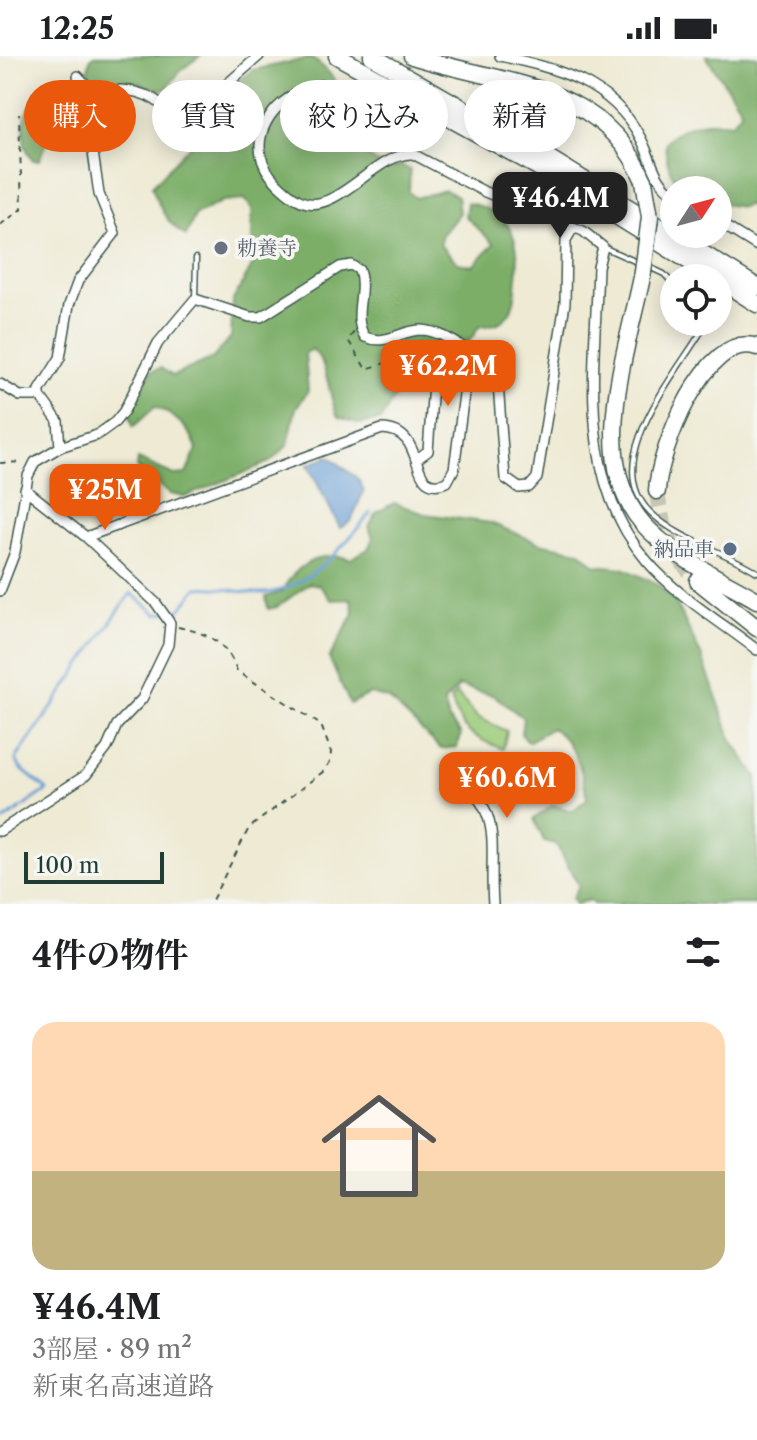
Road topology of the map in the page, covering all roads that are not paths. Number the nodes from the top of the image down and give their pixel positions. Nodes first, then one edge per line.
1 (259, 56) edge
2 (337, 56) edge
3 (372, 56) edge
4 (412, 56) edge
5 (500, 56) edge
6 (78, 76) dead end
7 (82, 80) edge
8 (136, 93) edge
9 (280, 106) edge
10 (93, 152) edge
11 (660, 180) edge
12 (573, 228) junction
13 (732, 231) edge
14 (757, 246) edge
15 (603, 247) junction
16 (196, 258) dead end
17 (693, 264) edge
18 (660, 273) edge
19 (757, 287) edge
20 (732, 288) edge
21 (195, 299) junction
22 (757, 304) edge
23 (699, 336) edge
24 (757, 347) edge
25 (476, 355) junction
26 (421, 356) road end
27 (0, 384) edge
28 (40, 396) junction
29 (60, 447) junction
30 (417, 459) junction
31 (25, 489) junction
32 (657, 491) tunnel mouth
33 (86, 537) junction
34 (757, 572) edge
35 (698, 581) tunnel mouth
36 (0, 591) edge
37 (757, 600) edge
38 (757, 628) edge
39 (757, 650) edge
40 (449, 769) dead end
41 (0, 831) edge
42 (493, 904) edge

1 - 8 street
2 - 17 highway
3 - 19 highway
4 - 37 highway, bridge
5 - 11 street
6 - 7 street
9 - 12 street
10 - 28 street
12 - 15 street
12 - 25 street
13 - 14 street
15 - 18 lane
15 - 39 street
16 - 21 lane
20 - 22 highway
21 - 25 street
21 - 29 street
23 - 34 lane
24 - 32 highway
25 - 30 street
26 - 30 street
27 - 28 street
28 - 29 street
29 - 31 street
30 - 33 street
31 - 33 street
31 - 36 street
33 - 41 street
35 - 38 highway
40 - 42 street

